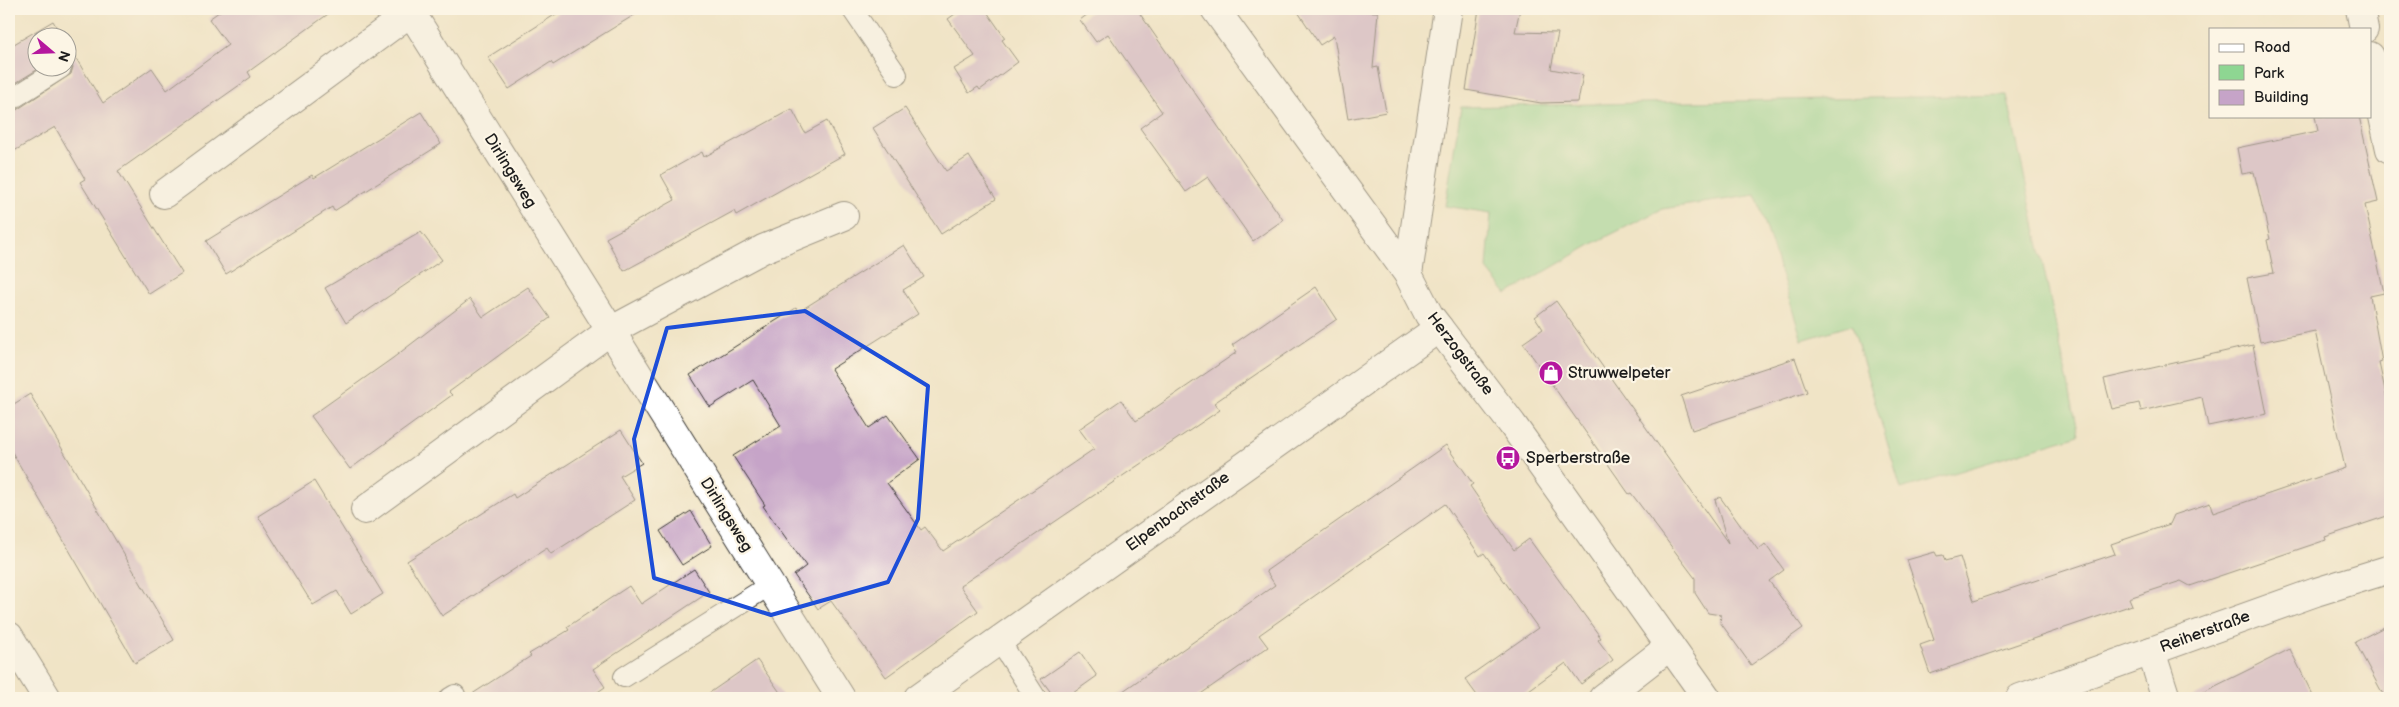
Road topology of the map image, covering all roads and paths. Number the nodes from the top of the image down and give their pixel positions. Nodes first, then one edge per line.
1 (411, 9) edge
2 (852, 9) edge
3 (1215, 9) edge
4 (1448, 9) edge
5 (2360, 9) edge
6 (2364, 28) edge
7 (2372, 65) edge
8 (897, 75) dead end
9 (45, 78) edge
10 (9, 101) edge
11 (2390, 149) edge
12 (164, 194) dead end
13 (844, 216) dead end
14 (1408, 274) junction
15 (1439, 328) junction
16 (610, 331) junction
17 (365, 510) dead end
18 (2390, 569) edge
19 (770, 585) junction
20 (9, 636) edge
21 (999, 640) junction
22 (1670, 646) junction
23 (2151, 651) junction
24 (624, 677) dead end
25 (47, 698) edge
26 (841, 698) edge
27 (918, 698) edge
28 (1036, 698) edge
29 (1603, 698) edge
30 (1707, 698) edge
31 (2020, 698) edge
32 (2166, 698) edge

1 - 12 street, Dirlingsweg
1 - 16 street, Dirlingsweg
2 - 8 lane
3 - 14 street, Herzogstraße
4 - 14 street
5 - 6 street
7 - 11 street
9 - 10 lane
13 - 16 street
14 - 15 street, Herzogstraße
15 - 21 street, Elpenbachstraße
15 - 22 street, Herzogstraße
16 - 17 street
16 - 19 street, Dirlingsweg
18 - 23 street, Reiherstraße
19 - 24 lane
19 - 26 street, Dirlingsweg
20 - 25 street
21 - 27 street, Elpenbachstraße
21 - 28 lane
22 - 29 street
22 - 30 street, Herzogstraße
23 - 31 street, Reiherstraße
23 - 32 street

